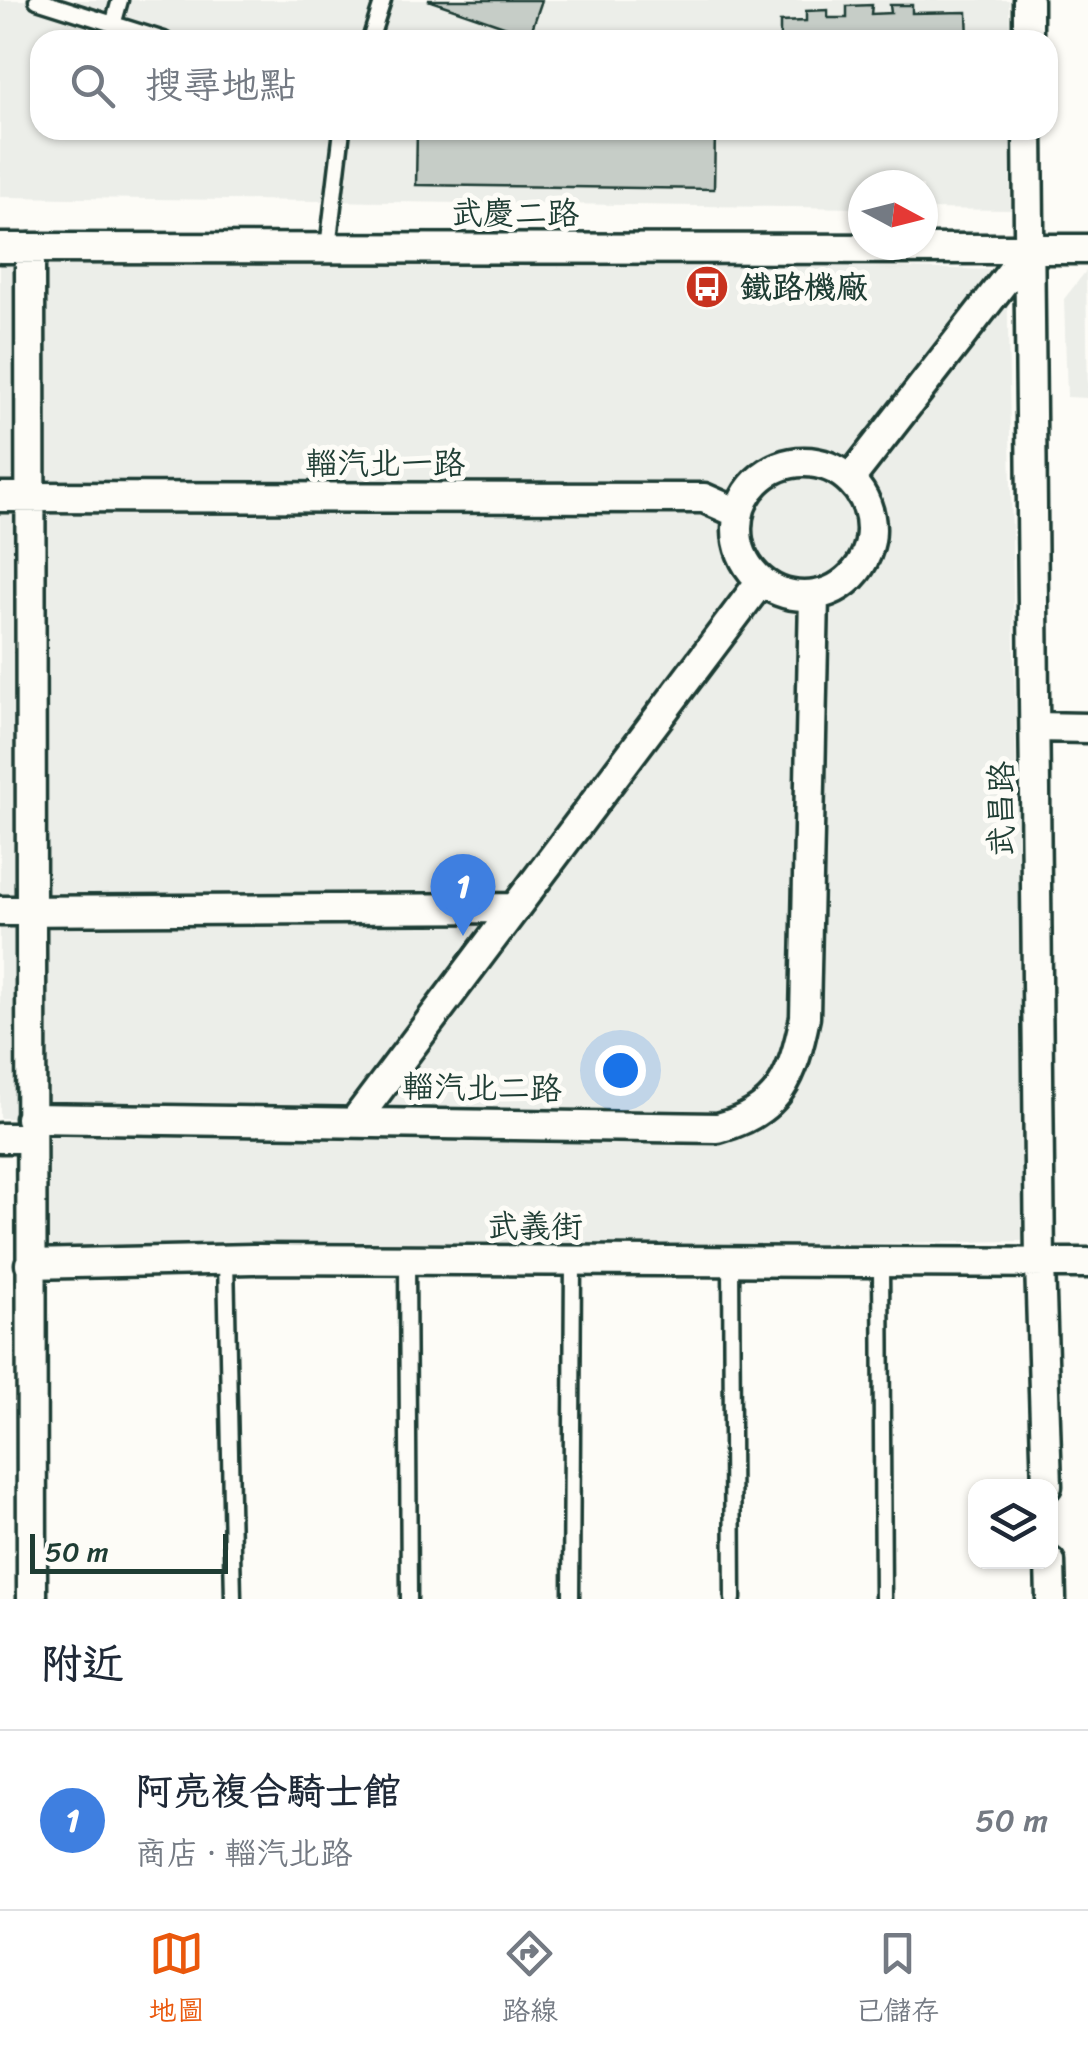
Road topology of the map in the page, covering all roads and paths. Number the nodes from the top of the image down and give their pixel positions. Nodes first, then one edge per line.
1 (37, 0) edge
2 (120, 0) edge
3 (383, 0) edge
4 (1028, 0) edge
5 (112, 25) junction
6 (129, 30) edge
7 (373, 30) edge
8 (1028, 30) edge
9 (341, 140) edge
10 (1028, 140) edge
11 (0, 248) edge
12 (30, 248) junction
13 (328, 248) junction
14 (1030, 248) junction
15 (1088, 249) edge
16 (850, 479) junction
17 (14, 497) edge
18 (738, 513) junction
19 (761, 582) junction
20 (814, 596) junction
21 (1036, 727) junction
22 (1088, 728) edge
23 (514, 908) junction
24 (0, 910) edge
25 (30, 910) junction
26 (356, 1121) junction
27 (30, 1128) junction
28 (0, 1138) edge
29 (226, 1260) junction
30 (408, 1261) junction
31 (573, 1262) junction
32 (731, 1262) junction
33 (881, 1262) junction
34 (1040, 1263) junction
35 (1088, 1263) edge
36 (30, 1264) junction
37 (1047, 1479) edge
38 (1050, 1569) edge
39 (32, 1599) edge
40 (233, 1599) edge
41 (410, 1599) edge
42 (571, 1599) edge
43 (732, 1599) edge
44 (883, 1599) edge
45 (1051, 1599) edge

1 - 5 lane
2 - 5 lane
3 - 7 lane
4 - 8 street
5 - 6 lane
9 - 13 lane
10 - 14 street, 武昌路
11 - 12 street, 武慶二路
12 - 13 street, 武慶二路
12 - 17 street
13 - 14 street, 武慶二路
14 - 15 street, 武慶二路
14 - 16 street
14 - 21 street, 武昌路
16 - 18 street
16 - 20 street
17 - 18 street, 輜汽北一路
17 - 25 street
18 - 19 street
19 - 20 street
19 - 23 street
20 - 26 street, 輜汽北二路
21 - 22 street
21 - 34 street, 武昌路
23 - 25 street
23 - 26 street
24 - 25 street
25 - 27 street
26 - 27 street, 輜汽北二路
27 - 28 street, 輜汽北二路
27 - 36 street
29 - 30 street, 武義街
29 - 36 street, 武義街
29 - 40 lane
30 - 31 street, 武義街
30 - 41 lane
31 - 32 street, 武義街
31 - 42 lane
32 - 33 street, 武義街
32 - 43 lane
33 - 34 street, 武義街
33 - 44 lane
34 - 35 street, 武義街
34 - 37 street, 武昌路
36 - 39 street
38 - 45 street

